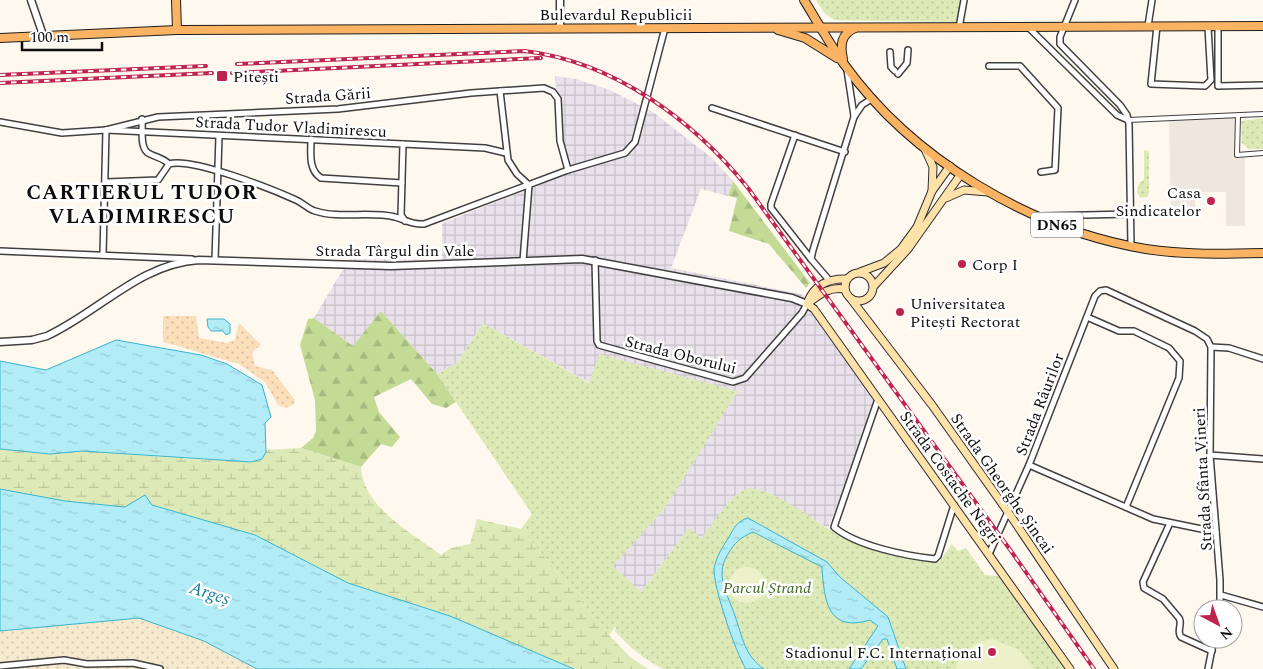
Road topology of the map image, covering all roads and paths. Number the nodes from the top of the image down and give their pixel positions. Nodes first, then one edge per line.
1 (31, 0) edge
2 (176, 0) edge
3 (560, 0) edge
4 (804, 0) edge
5 (964, 0) edge
6 (1075, 0) edge
7 (1152, 0) edge
8 (1065, 26) junction
9 (1148, 26) junction
10 (1157, 26) junction
11 (1263, 26) edge
12 (766, 27) junction
13 (821, 27) junction
14 (856, 27) junction
15 (1028, 27) junction
16 (1208, 27) junction
17 (1218, 27) junction
18 (560, 28) junction
19 (665, 28) junction
20 (959, 28) junction
21 (177, 30) junction
22 (43, 35) junction
23 (0, 38) edge
24 (908, 50) dead end
25 (890, 52) dead end
26 (845, 65) junction
27 (989, 66) dead end
28 (1263, 85) edge
29 (500, 91) junction
30 (873, 98) junction
31 (712, 108) dead end
32 (1263, 114) edge
33 (854, 116) junction
34 (1238, 116) junction
35 (142, 119) junction
36 (1128, 120) junction
37 (0, 122) edge
38 (106, 130) junction
39 (143, 132) junction
40 (795, 135) junction
41 (219, 136) junction
42 (311, 139) junction
43 (403, 144) junction
44 (922, 144) junction
45 (845, 152) junction
46 (506, 153) junction
47 (1263, 153) edge
48 (168, 164) junction
49 (950, 166) junction
50 (217, 170) junction
51 (568, 170) junction
52 (1041, 172) dead end
53 (961, 174) junction
54 (106, 182) junction
55 (402, 183) junction
56 (529, 185) junction
57 (932, 192) junction
58 (988, 192) junction
59 (945, 198) junction
60 (1130, 214) junction
61 (1036, 217) junction
62 (405, 221) junction
63 (1131, 246) junction
64 (0, 251) edge
65 (1263, 253) edge
66 (103, 255) junction
67 (811, 259) junction
68 (199, 260) junction
69 (215, 260) junction
70 (595, 260) junction
71 (524, 261) junction
72 (860, 272) junction
73 (847, 279) junction
74 (829, 280) junction
75 (874, 286) junction
76 (845, 289) junction
77 (851, 299) junction
78 (865, 300) junction
79 (807, 304) junction
80 (864, 317) junction
81 (1087, 317) junction
82 (0, 342) edge
83 (1211, 347) junction
84 (1263, 359) edge
85 (878, 399) junction
86 (1210, 455) junction
87 (1263, 459) edge
88 (1029, 465) junction
89 (954, 505) junction
90 (1126, 507) junction
91 (1008, 512) junction
92 (1170, 523) junction
93 (1216, 532) junction
94 (990, 554) junction
95 (1221, 594) junction
96 (1221, 599) edge
97 (1263, 607) edge
98 (1212, 651) joint
99 (0, 666) edge
100 (160, 669) edge
101 (1070, 669) edge
102 (1114, 669) edge
103 (1208, 669) edge

1 - 22 street
2 - 21 main road
3 - 18 street
4 - 13 main road
5 - 20 street
6 - 8 street
7 - 9 street
8 - 9 main road, Bulevardul Republicii
8 - 15 main road, Bulevardul Republicii
8 - 36 street
9 - 10 main road, Bulevardul Republicii
10 - 16 main road, Bulevardul Republicii
10 - 16 street
11 - 17 main road, Bulevardul Republicii
12 - 13 main road, Bulevardul Republicii
12 - 19 main road, Bulevardul Republicii
12 - 26 main road
13 - 14 main road, Bulevardul Republicii
13 - 26 main road
14 - 20 main road, Bulevardul Republicii
14 - 26 main road
15 - 20 main road, Bulevardul Republicii
15 - 36 street
16 - 17 main road, Bulevardul Republicii
17 - 28 street
18 - 19 main road, Bulevardul Republicii
18 - 21 main road, Bulevardul Republicii
19 - 51 street
21 - 22 main road, Bulevardul Republicii
22 - 23 main road, Bulevardul Republicii
24 - 25 street
26 - 30 main road
26 - 33 street
27 - 52 street
29 - 35 street, Strada Gării
29 - 46 street
29 - 51 street, Strada Gării
30 - 33 street
30 - 44 main road
31 - 40 street
32 - 34 street
33 - 45 street
34 - 36 street
34 - 47 street
35 - 38 street, Strada Gării
35 - 39 street
36 - 60 street
37 - 38 street, Strada Tudor Vladimirescu
38 - 39 street, Strada Tudor Vladimirescu
38 - 54 street
39 - 41 street, Strada Tudor Vladimirescu
39 - 48 street
40 - 45 street
40 - 67 street
41 - 42 street, Strada Tudor Vladimirescu
41 - 50 street
42 - 43 street, Strada Tudor Vladimirescu
42 - 55 street
43 - 46 street
43 - 55 street, Strada Tudor Vladimirescu
44 - 49 main road
44 - 57 main road
45 - 67 street
46 - 56 street
48 - 50 street
48 - 54 street
49 - 53 main road
49 - 57 main road
50 - 62 street
50 - 69 street
51 - 56 street
53 - 58 main road
53 - 59 main road
54 - 66 street
55 - 62 street, Strada Tudor Vladimirescu
56 - 62 street
56 - 71 street
57 - 72 main road
58 - 59 main road
58 - 61 main road, DN65
59 - 75 main road
60 - 61 street
60 - 63 street
61 - 63 main road, DN65
63 - 65 main road, DN65
64 - 66 street
66 - 68 street
67 - 74 street
68 - 69 street, Strada Târgul din Vale
68 - 82 street, Strada Târgul din Vale
69 - 71 street, Strada Târgul din Vale
70 - 71 street, Strada Târgul din Vale
70 - 79 street, Strada Târgul din Vale
70 - 79 street, Strada Oborului
72 - 73 main road
72 - 75 main road
73 - 74 main road
73 - 76 main road
74 - 79 main road
75 - 78 main road
76 - 77 main road
76 - 79 main road
77 - 78 main road
77 - 80 main road, Strada Gheorghe Șincai
78 - 80 main road
79 - 85 main road, Strada Costache Negri
80 - 91 main road, Strada Gheorghe Șincai
81 - 83 street, Strada Râurilor
81 - 88 street, Strada Râurilor
81 - 90 street
83 - 84 street
83 - 86 street, Strada Sfânta Vineri
85 - 89 main road, Strada Costache Negri
85 - 89 street
86 - 87 street
86 - 93 street, Strada Sfânta Vineri
88 - 90 street
88 - 91 street, Strada Râurilor
89 - 94 main road, Strada Costache Negri
90 - 92 street
91 - 94 street, Strada Râurilor
91 - 102 main road, Strada Gheorghe Șincai
92 - 93 street
92 - 98 street
93 - 95 street, Strada Sfânta Vineri
94 - 101 main road, Strada Costache Negri
95 - 96 street, Strada Sfânta Vineri
95 - 97 street
98 - 103 street
99 - 100 street

